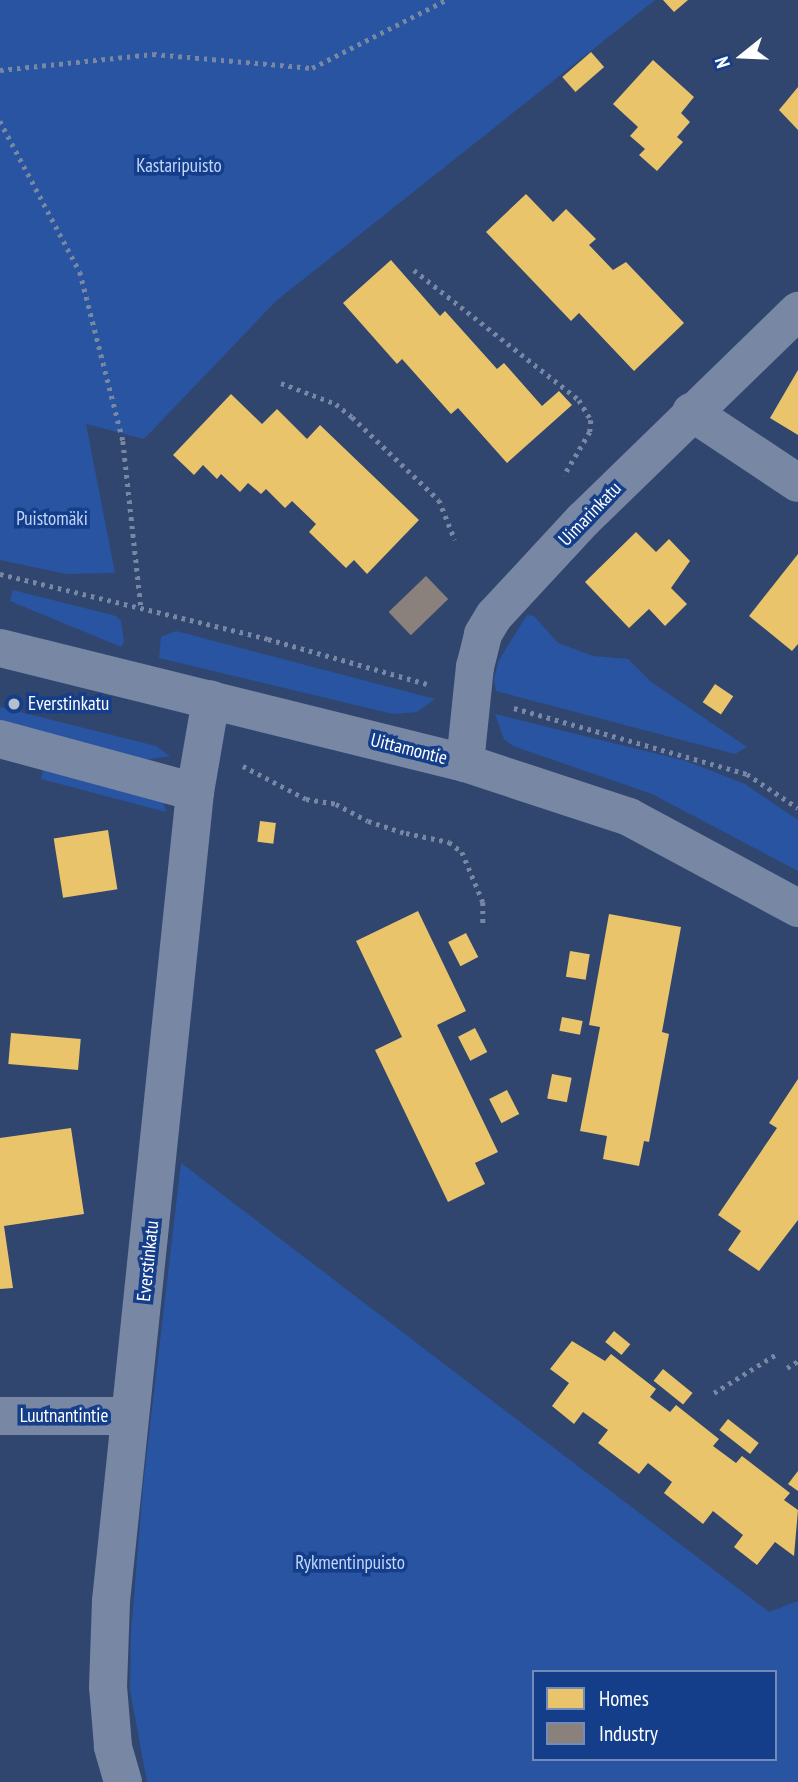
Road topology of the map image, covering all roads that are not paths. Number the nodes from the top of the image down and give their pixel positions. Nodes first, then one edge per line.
1 (798, 311) edge
2 (691, 412) junction
3 (798, 483) edge
4 (0, 648) edge
5 (211, 699) junction
6 (0, 739) edge
7 (465, 763) junction
8 (195, 792) junction
9 (798, 908) edge
10 (0, 1416) edge
11 (128, 1416) junction
12 (123, 1782) edge

1 - 2 street, Uimarinkatu
2 - 3 street
2 - 7 street, Uimarinkatu
4 - 5 street, Uittamontie
5 - 7 street, Uittamontie
5 - 8 street, Everstinkatu
6 - 8 street
7 - 9 street, Uittamontie
8 - 11 street, Everstinkatu
10 - 11 street, Luutnantintie
11 - 12 street, Everstinkatu

